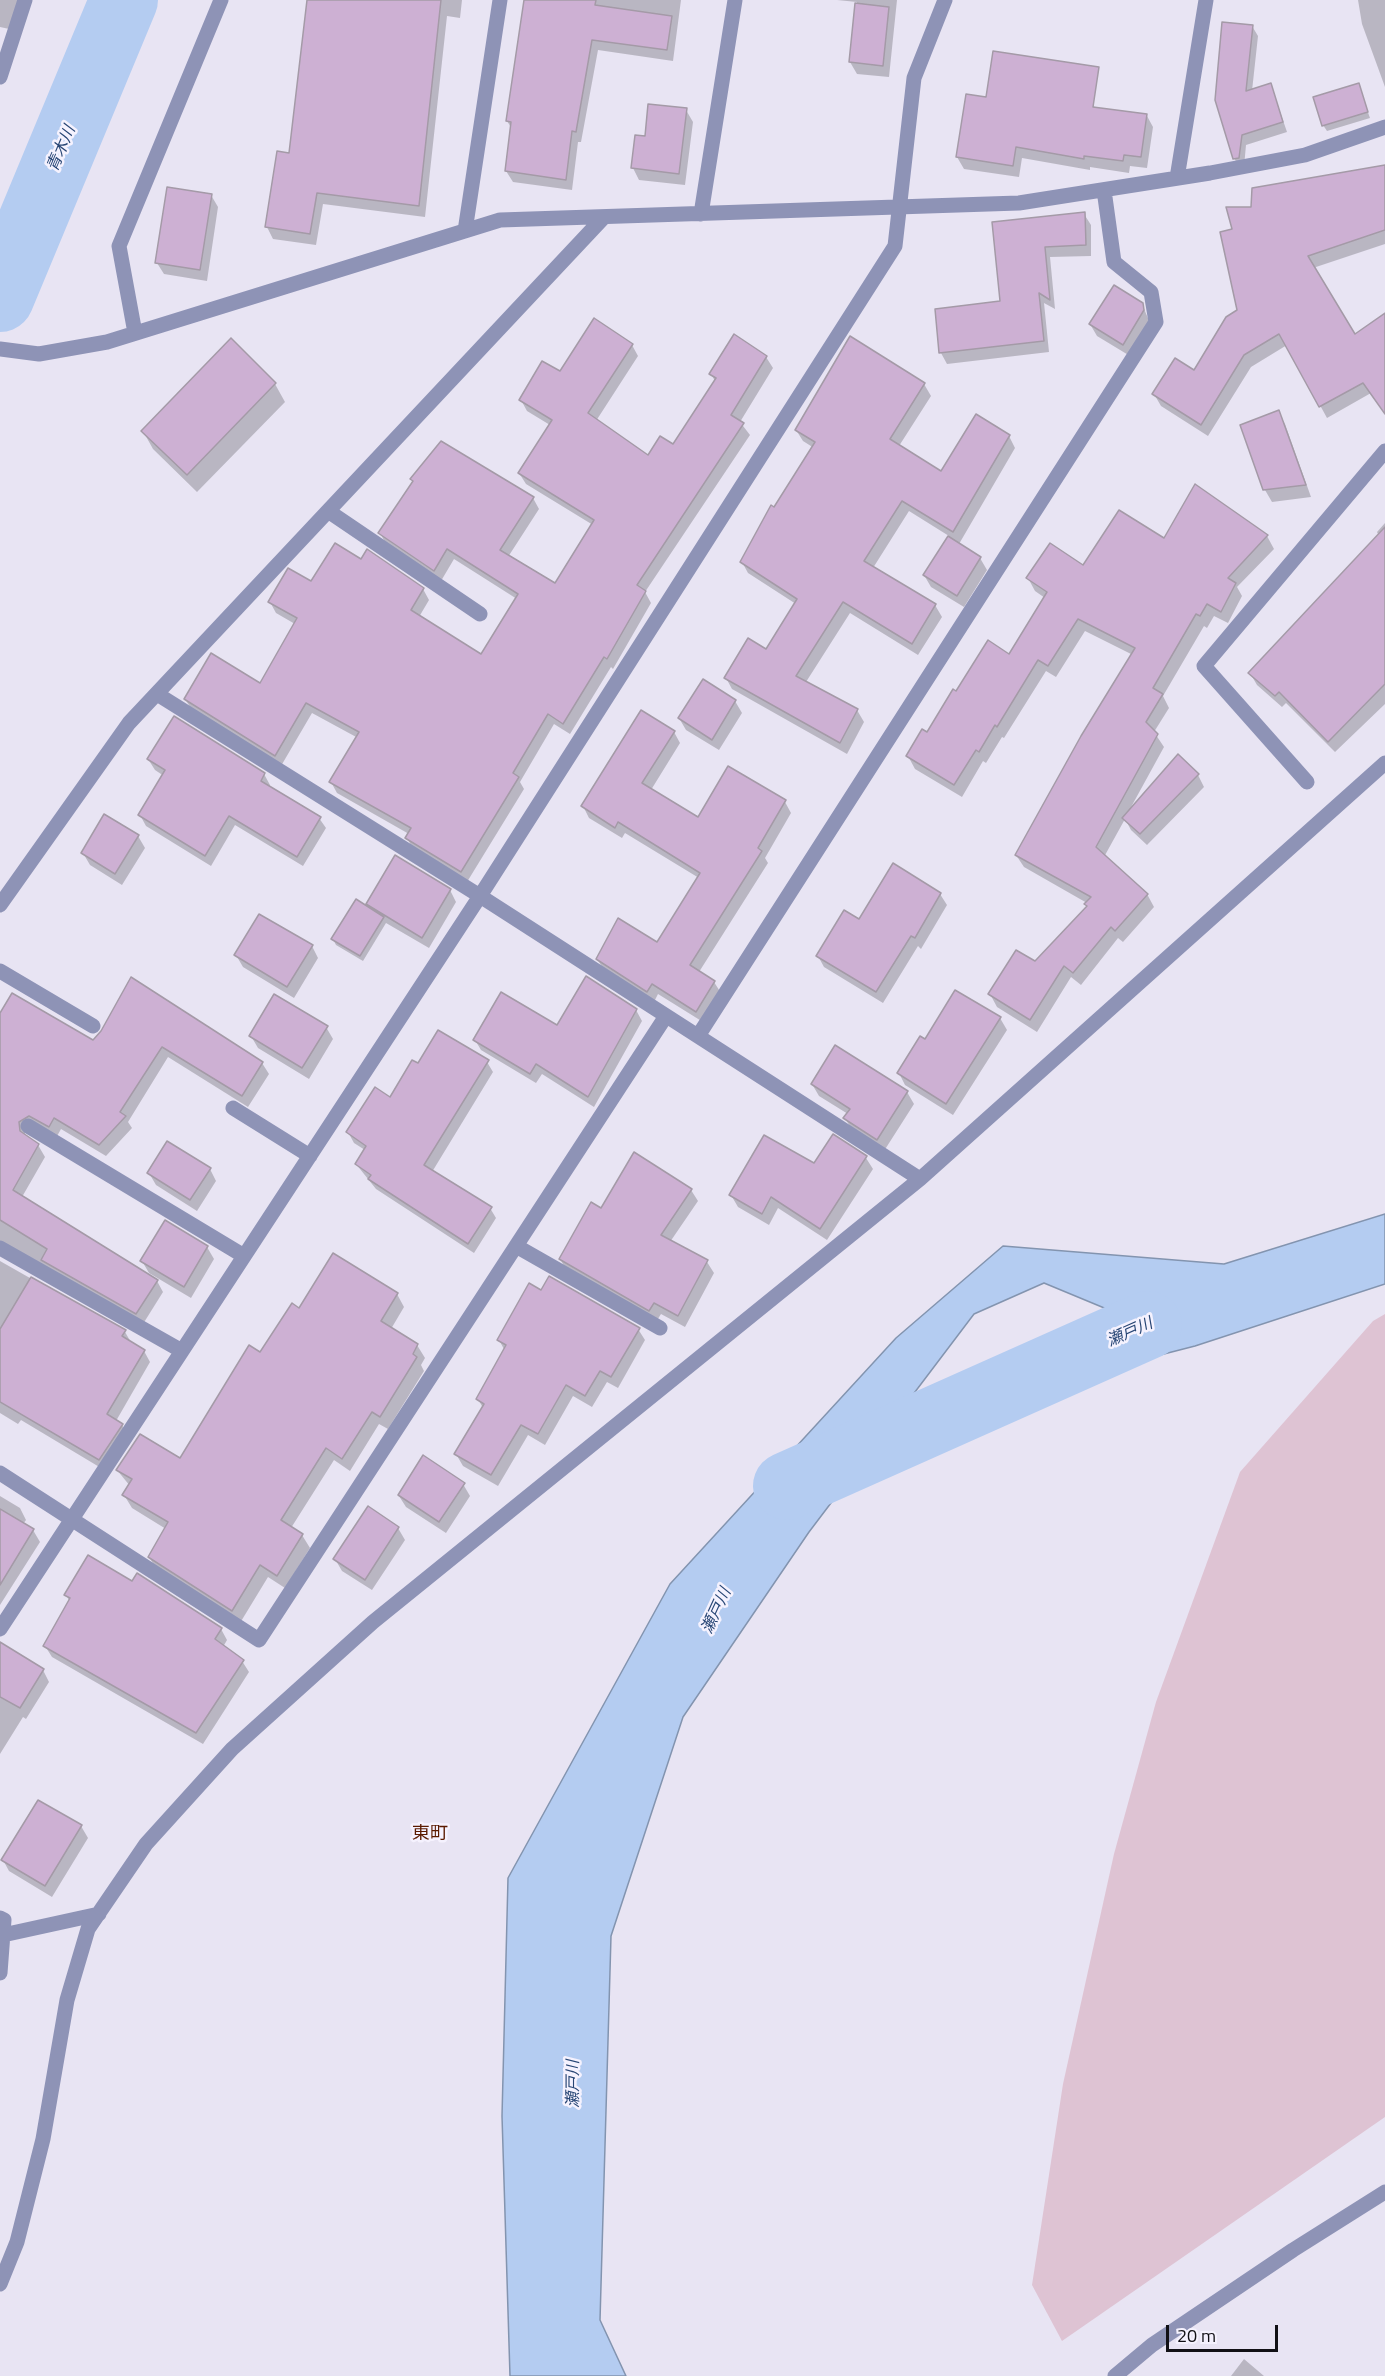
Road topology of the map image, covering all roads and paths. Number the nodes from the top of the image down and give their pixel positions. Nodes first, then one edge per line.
1 (25, 0) edge
2 (221, 0) edge
3 (500, 0) edge
4 (735, 0) edge
5 (945, 0) edge
6 (1206, 0) edge
7 (0, 77) edge
8 (1385, 127) edge
9 (1177, 178) junction
10 (1104, 190) junction
11 (900, 208) junction
12 (701, 214) junction
13 (604, 217) junction
14 (465, 231) junction
15 (135, 333) junction
16 (0, 349) edge
17 (1385, 451) edge
18 (328, 512) junction
19 (480, 614) dead end
20 (157, 694) junction
21 (1385, 764) edge
22 (1307, 782) dead end
23 (480, 896) junction
24 (0, 905) edge
25 (0, 970) edge
26 (666, 1016) junction
27 (93, 1026) dead end
28 (698, 1036) junction
29 (233, 1108) dead end
30 (28, 1126) dead end
31 (310, 1156) junction
32 (920, 1179) junction
33 (516, 1246) junction
34 (0, 1248) edge
35 (244, 1256) junction
36 (660, 1328) dead end
37 (182, 1351) junction
38 (0, 1473) edge
39 (72, 1519) junction
40 (0, 1629) edge
41 (99, 1914) junction
42 (0, 1918) edge
43 (3, 1935) junction
44 (0, 1973) edge
45 (1385, 2192) edge
46 (0, 2284) edge
47 (1115, 2376) edge

1 - 7 street
2 - 15 street
3 - 14 street
4 - 12 street
5 - 11 street
6 - 9 street
8 - 9 street
9 - 10 street
10 - 11 street
10 - 28 street
11 - 12 street
11 - 23 street
12 - 13 street
13 - 14 street
13 - 18 street
14 - 15 street
15 - 16 street
17 - 22 street
18 - 19 street
18 - 20 street
20 - 23 street
20 - 24 street
21 - 32 street
23 - 26 street
23 - 31 street
25 - 27 street
26 - 28 street
26 - 33 street
28 - 32 street
29 - 31 street
30 - 35 street
31 - 35 street
32 - 41 street
33 - 36 street
33 - 39 street
34 - 37 street
35 - 37 street
37 - 39 street
38 - 39 street
39 - 40 street
41 - 43 street
41 - 46 street
42 - 43 street
43 - 44 street
45 - 47 street

